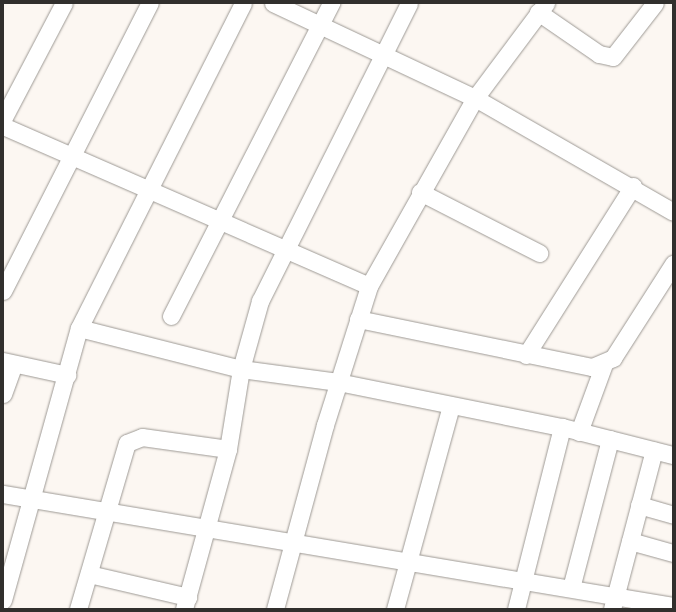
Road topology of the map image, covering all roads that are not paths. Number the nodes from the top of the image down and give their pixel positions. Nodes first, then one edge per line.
1 (64, 3) edge
2 (150, 3) edge
3 (243, 3) edge
4 (273, 3) edge
5 (330, 3) edge
6 (409, 3) edge
7 (656, 3) edge
8 (542, 8) edge
9 (319, 24) junction
10 (381, 54) junction
11 (475, 98) junction
12 (3, 119) edge
13 (3, 126) edge
14 (70, 155) junction
15 (633, 186) junction
16 (148, 188) junction
17 (420, 192) junction
18 (673, 212) edge
19 (220, 221) junction
20 (284, 248) junction
21 (539, 254) dead end
22 (673, 264) edge
23 (369, 286) junction
24 (3, 292) edge
25 (171, 316) dead end
26 (358, 319) junction
27 (79, 328) junction
28 (526, 355) junction
29 (9, 363) edge
30 (604, 364) junction
31 (241, 369) junction
32 (67, 375) junction
33 (338, 382) junction
34 (3, 394) edge
35 (451, 406) junction
36 (562, 427) junction
37 (579, 432) junction
38 (610, 439) junction
39 (228, 449) junction
40 (654, 450) junction
41 (673, 455) edge
42 (3, 494) edge
43 (34, 498) junction
44 (639, 505) junction
45 (105, 512) junction
46 (673, 515) edge
47 (206, 530) junction
48 (630, 541) junction
49 (292, 545) junction
50 (673, 553) edge
51 (408, 564) junction
52 (89, 574) junction
53 (523, 580) junction
54 (571, 588) junction
55 (3, 600) edge
56 (186, 603) edge
57 (613, 603) edge
58 (673, 606) edge
59 (78, 609) edge
60 (275, 609) edge
61 (395, 609) edge
62 (516, 609) edge

1 - 12 street
2 - 14 street
3 - 16 street
4 - 9 street
5 - 9 street
6 - 10 street
7 - 8 street
8 - 11 street
9 - 10 street
9 - 19 street
10 - 11 street
10 - 20 street
11 - 15 street
11 - 17 street
13 - 14 street
14 - 16 street
14 - 24 street
15 - 18 street
15 - 28 street
16 - 19 street
16 - 27 street
17 - 21 street
17 - 23 street
19 - 20 street
19 - 25 street
20 - 23 street
20 - 31 street
22 - 30 street
23 - 26 street
26 - 28 street
26 - 33 street
27 - 31 street
27 - 32 street
28 - 30 street
29 - 32 street
29 - 34 street
30 - 37 street
31 - 33 street
31 - 39 street
32 - 43 street
33 - 35 street
33 - 49 street
35 - 36 street
35 - 51 street
36 - 37 street
36 - 53 street
37 - 38 street
38 - 40 street
38 - 54 street
39 - 45 street
39 - 47 street
40 - 41 street
40 - 44 street
42 - 43 street
43 - 45 street
43 - 55 street
44 - 46 street
44 - 48 street
45 - 47 street
45 - 52 street
47 - 49 street
47 - 56 street
48 - 50 street
48 - 57 street
49 - 51 street
49 - 60 street
51 - 53 street
51 - 61 street
52 - 56 street
52 - 59 street
53 - 54 street
53 - 62 street
54 - 57 street
57 - 58 street

